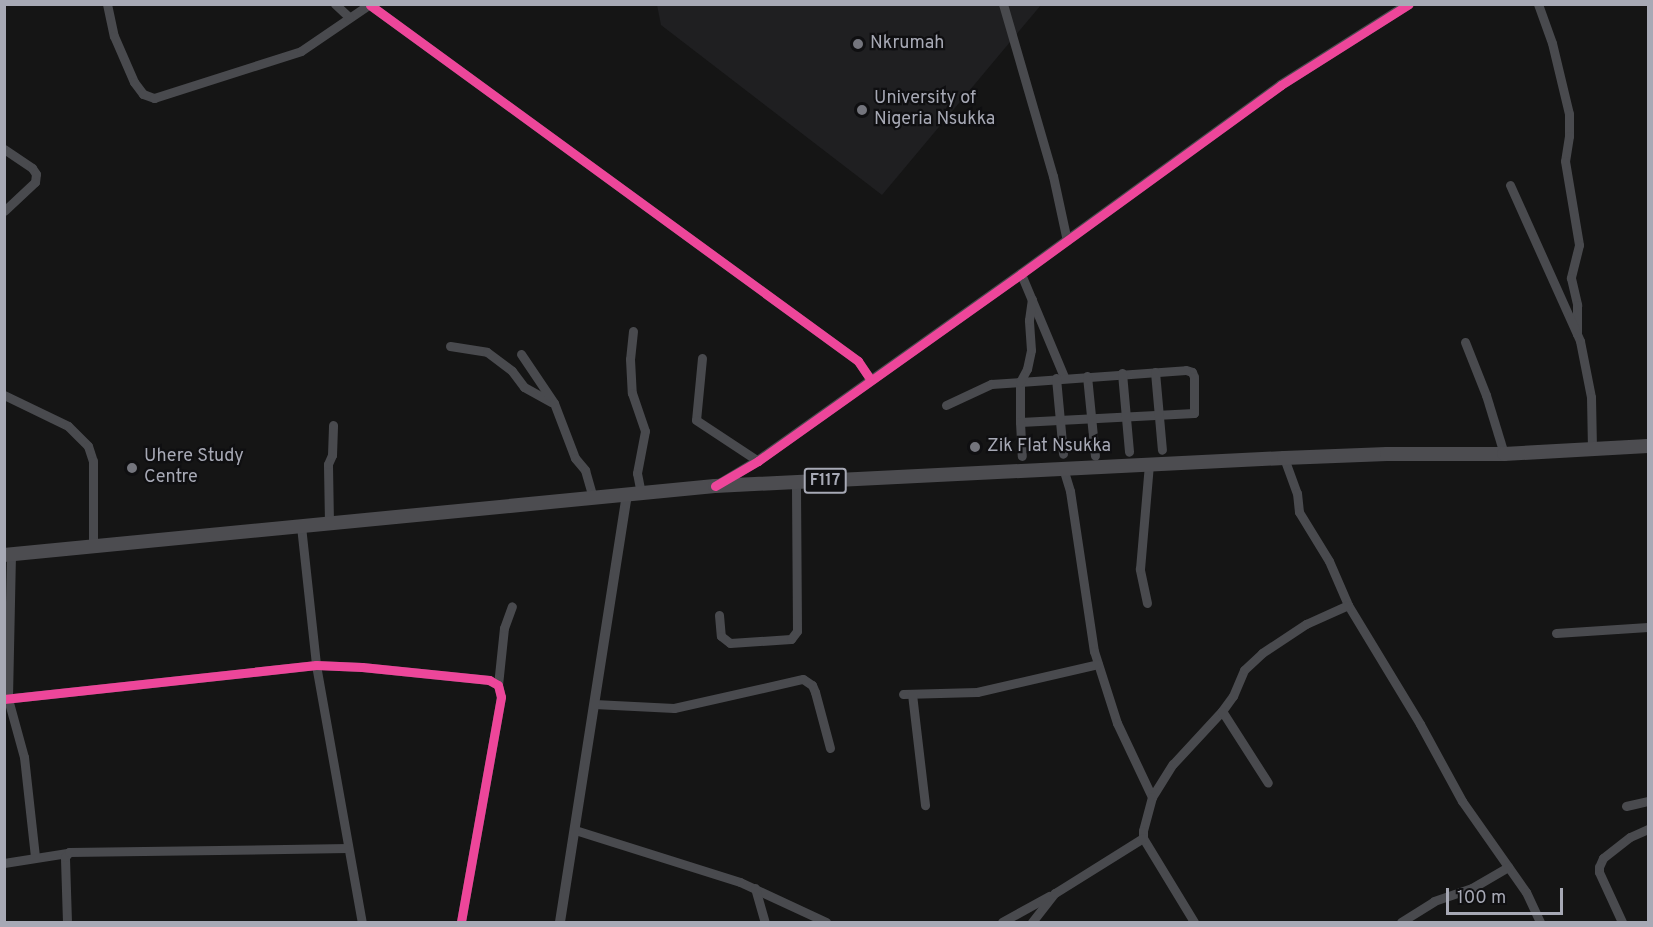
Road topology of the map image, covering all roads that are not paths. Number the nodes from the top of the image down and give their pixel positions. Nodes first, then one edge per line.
1 (107, 4) edge
2 (335, 4) edge
3 (1003, 4) edge
4 (1409, 4) edge
5 (1538, 4) edge
6 (370, 5) edge
7 (349, 17) junction
8 (4, 148) edge
9 (1510, 185) dead end
10 (4, 211) edge
11 (1067, 241) junction
12 (1021, 274) junction
13 (1032, 299) junction
14 (633, 331) dead end
15 (1577, 334) junction
16 (1465, 342) dead end
17 (450, 346) dead end
18 (521, 354) dead end
19 (702, 358) dead end
20 (1155, 372) junction
21 (1122, 374) junction
22 (1087, 375) junction
23 (1060, 377) junction
24 (871, 380) junction
25 (1020, 382) junction
26 (4, 395) edge
27 (554, 403) junction
28 (946, 405) dead end
29 (1160, 416) junction
30 (1126, 417) junction
31 (1093, 419) junction
32 (1060, 420) junction
33 (1020, 422) junction
34 (333, 426) dead end
35 (1648, 446) edge
36 (1592, 449) junction
37 (1162, 450) dead end
38 (1129, 452) dead end
39 (1504, 454) junction
40 (1022, 456) dead end
41 (1095, 456) dead end
42 (1284, 459) junction
43 (758, 461) junction
44 (1063, 461) junction
45 (1149, 464) junction
46 (796, 483) junction
47 (715, 486) junction
48 (641, 493) junction
49 (627, 494) junction
50 (593, 498) junction
51 (328, 523) junction
52 (301, 526) junction
53 (93, 546) junction
54 (8, 555) edge
55 (1147, 603) dead end
56 (1348, 605) junction
57 (512, 606) dead end
58 (720, 615) dead end
59 (1648, 627) edge
60 (1556, 633) dead end
61 (1098, 664) junction
62 (316, 665) junction
63 (498, 685) junction
64 (6, 699) edge
65 (594, 704) junction
66 (1222, 711) junction
67 (830, 748) dead end
68 (1268, 783) dead end
69 (1152, 798) junction
70 (1648, 801) edge
71 (925, 805) dead end
72 (1626, 806) dead end
73 (1648, 829) edge
74 (575, 830) junction
75 (1143, 838) junction
76 (348, 848) junction
77 (67, 853) junction
78 (35, 857) junction
79 (4, 863) edge
80 (1508, 867) junction
81 (755, 888) junction
82 (1055, 893) junction
83 (67, 922) edge
84 (362, 922) edge
85 (461, 922) edge
86 (560, 922) edge
87 (765, 922) edge
88 (826, 922) edge
89 (1002, 922) edge
90 (1032, 922) edge
91 (1194, 922) edge
92 (1401, 922) edge
93 (1540, 922) edge
94 (1622, 922) edge

1 - 7 street
2 - 7 street
3 - 11 street
4 - 11 street
5 - 15 street
6 - 7 street
6 - 24 street
8 - 10 street
9 - 15 street
11 - 12 street
12 - 13 street
12 - 24 street
13 - 23 street
13 - 25 street
14 - 48 street
15 - 36 street
16 - 39 street
17 - 27 street
18 - 27 street
19 - 43 street
20 - 21 street
20 - 29 street
20 - 29 street
21 - 22 street
21 - 30 street
22 - 23 street
22 - 31 street
23 - 25 street
23 - 32 street
24 - 43 street
25 - 28 street
25 - 33 street
26 - 53 street
27 - 50 street
29 - 30 street
29 - 37 street
30 - 31 street
30 - 38 street
31 - 32 street
31 - 41 street
32 - 33 street
32 - 44 street
33 - 40 street
34 - 51 street
35 - 36 main road, F117
36 - 39 main road, F117
39 - 42 main road, F117
42 - 45 main road, F117
42 - 56 street
43 - 47 street
44 - 45 main road, F117
44 - 46 main road, F117
44 - 61 street
45 - 55 street
46 - 47 main road, F117
46 - 58 street
47 - 48 main road, F117
48 - 49 main road, F117
49 - 50 main road, F117
49 - 65 street
50 - 51 main road, F117
51 - 52 main road, F117
52 - 53 main road, F117
52 - 62 street
53 - 54 main road, F117
54 - 64 street
56 - 66 street
56 - 80 street
57 - 63 street
59 - 60 street
61 - 69 street
61 - 71 street
62 - 63 street
62 - 64 street
62 - 76 street
63 - 85 street
64 - 78 street
65 - 67 street
65 - 74 street
66 - 68 street
66 - 69 street
69 - 75 street
70 - 72 street
73 - 94 street
74 - 81 street
74 - 86 street
75 - 82 street
75 - 91 street
76 - 77 street
76 - 84 street
77 - 78 street
77 - 83 street
78 - 79 street
80 - 92 street
80 - 93 street
81 - 87 street
81 - 88 street
82 - 89 street
82 - 90 street

